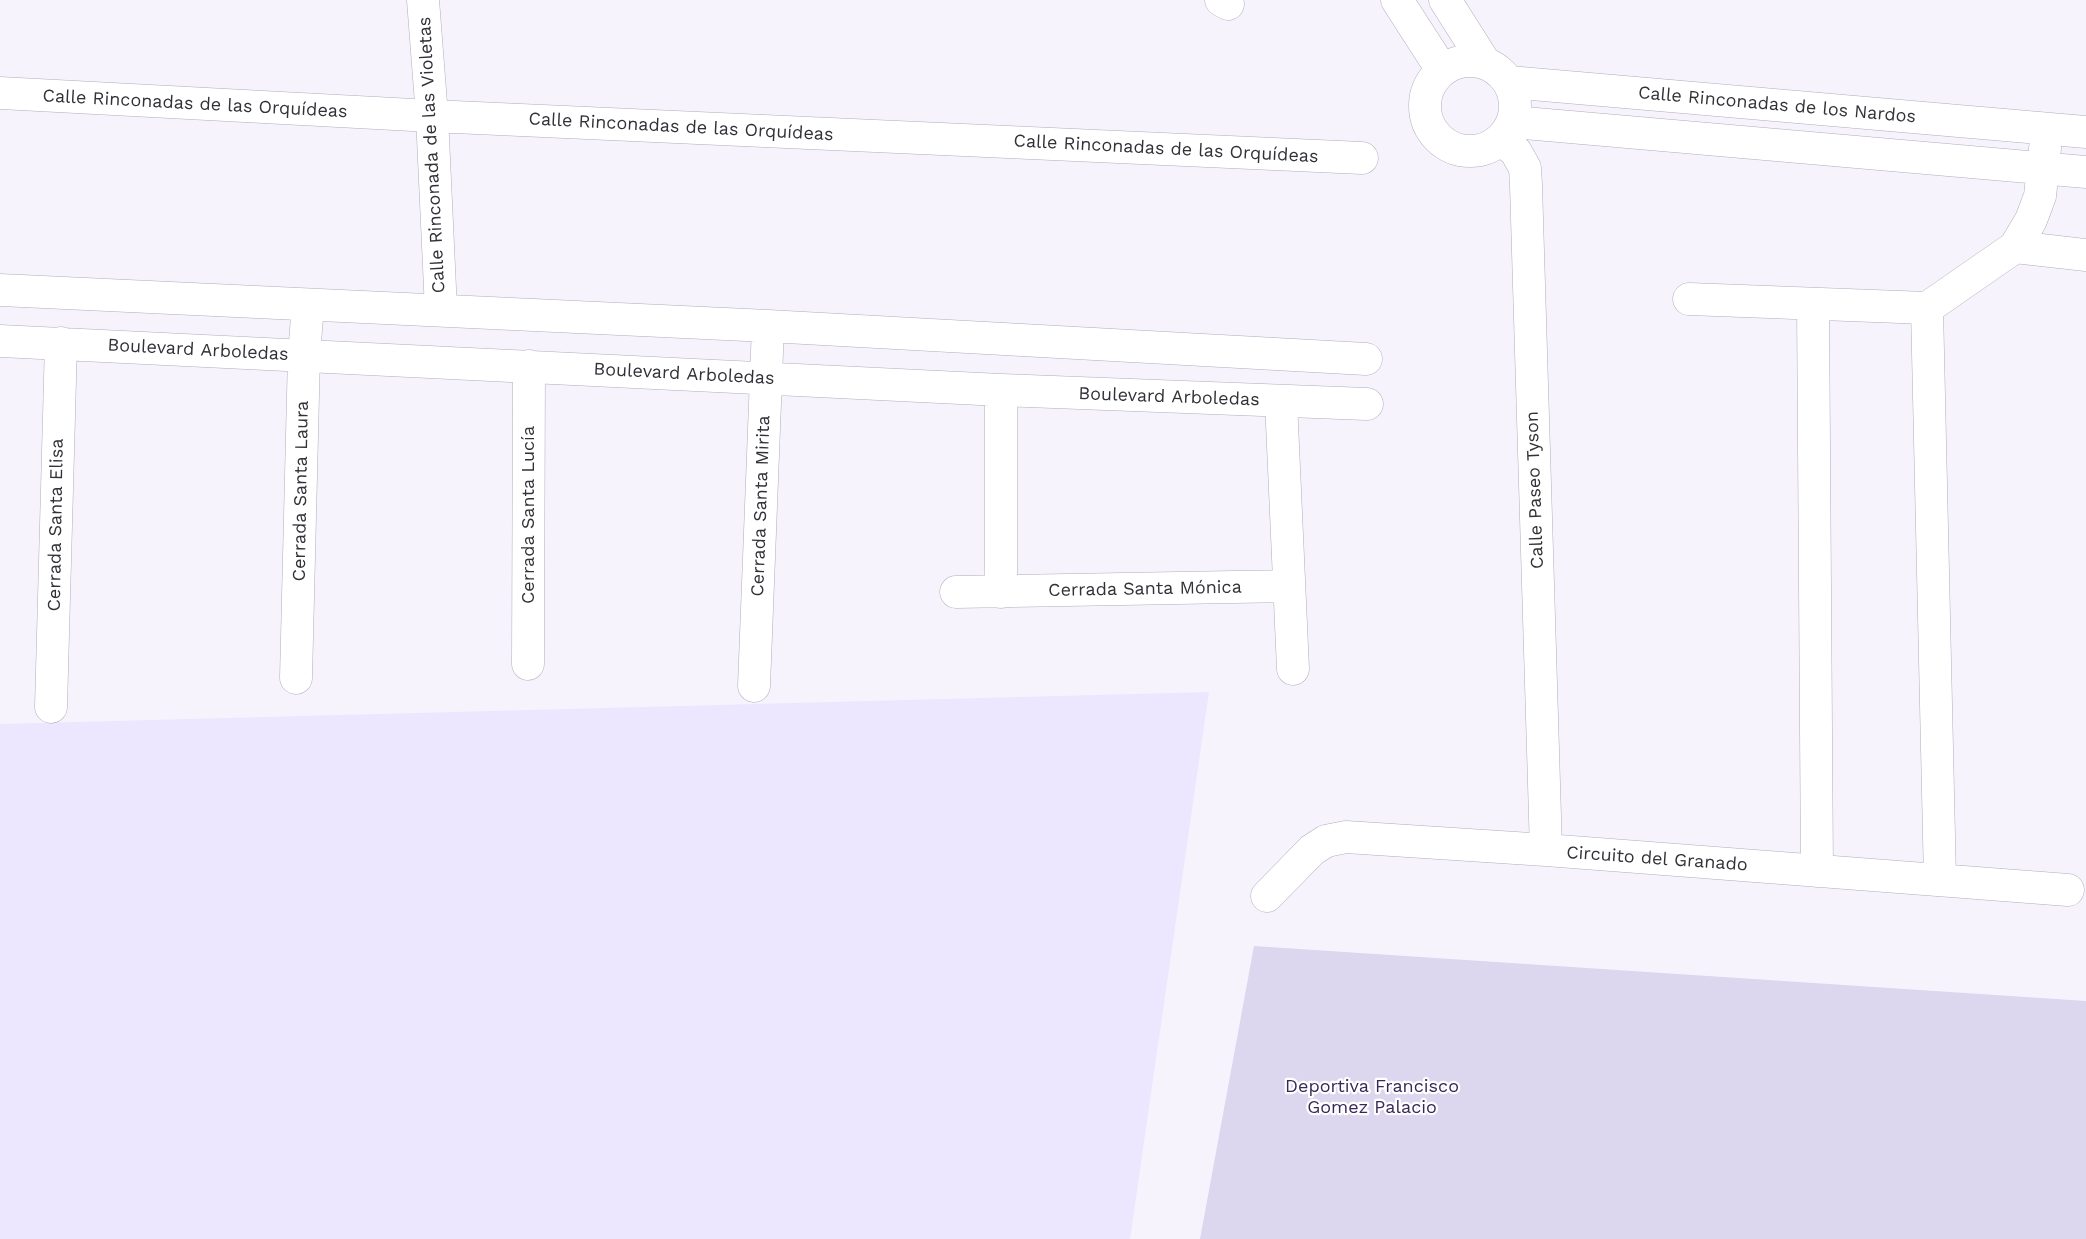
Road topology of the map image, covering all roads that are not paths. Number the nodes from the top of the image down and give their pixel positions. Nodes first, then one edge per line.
1 (423, 0) edge
2 (1397, 0) edge
3 (1445, 0) edge
4 (1442, 70) junction
5 (1497, 72) junction
6 (0, 93) edge
7 (432, 116) junction
8 (2046, 129) junction
9 (1507, 131) junction
10 (2086, 132) edge
11 (1362, 158) dead end
12 (2044, 168) junction
13 (2086, 172) edge
14 (2016, 247) junction
15 (2086, 255) edge
16 (0, 290) edge
17 (1689, 299) dead end
18 (1813, 304) junction
19 (308, 305) junction
20 (1926, 308) junction
21 (441, 310) junction
22 (768, 326) junction
23 (0, 341) edge
24 (60, 343) junction
25 (304, 355) junction
26 (1366, 359) dead end
27 (529, 366) junction
28 (766, 378) junction
29 (1001, 390) junction
30 (1281, 401) junction
31 (1367, 404) dead end
32 (1289, 586) junction
33 (956, 592) dead end
34 (1001, 592) junction
35 (528, 664) dead end
36 (1293, 669) dead end
37 (296, 678) dead end
38 (754, 686) dead end
39 (51, 707) dead end
40 (1546, 850) junction
41 (1818, 871) junction
42 (1940, 880) junction
43 (2068, 890) dead end
44 (1267, 896) dead end

1 - 7 street, Calle Rinconada de las Violetas
2 - 4 street
3 - 5 street
4 - 5 street
4 - 9 street
5 - 8 street, Calle Rinconadas de los Nardos
5 - 9 street
6 - 7 street, Calle Rinconadas de las Orquídeas
7 - 11 street, Calle Rinconadas de las Orquídeas
7 - 21 street, Calle Rinconada de las Violetas
8 - 10 street, Calle Rinconadas de los Nardos
8 - 12 street
9 - 12 street
9 - 40 street, Calle Paseo Tyson
12 - 13 street
12 - 14 street
14 - 15 street
14 - 20 street
16 - 19 street
17 - 18 street
18 - 20 street
18 - 41 street
19 - 21 street
19 - 25 street, Cerrada Santa Laura
20 - 42 street
21 - 22 street
22 - 26 street
22 - 28 street, Cerrada Santa Mirita
23 - 24 street, Boulevard Arboledas
24 - 25 street, Boulevard Arboledas
24 - 39 street, Cerrada Santa Elisa
25 - 27 street, Boulevard Arboledas
25 - 37 street, Cerrada Santa Laura
27 - 28 street, Boulevard Arboledas
27 - 35 street, Cerrada Santa Lucía
28 - 29 street, Boulevard Arboledas
28 - 38 street, Cerrada Santa Mirita
29 - 30 street, Boulevard Arboledas
29 - 34 street
30 - 31 street, Boulevard Arboledas
30 - 32 street
32 - 34 street, Cerrada Santa Mónica
32 - 36 street
33 - 34 street, Cerrada Santa Mónica
40 - 41 street, Circuito del Granado
40 - 44 street, Circuito del Granado
41 - 42 street, Circuito del Granado
42 - 43 street, Circuito del Granado

